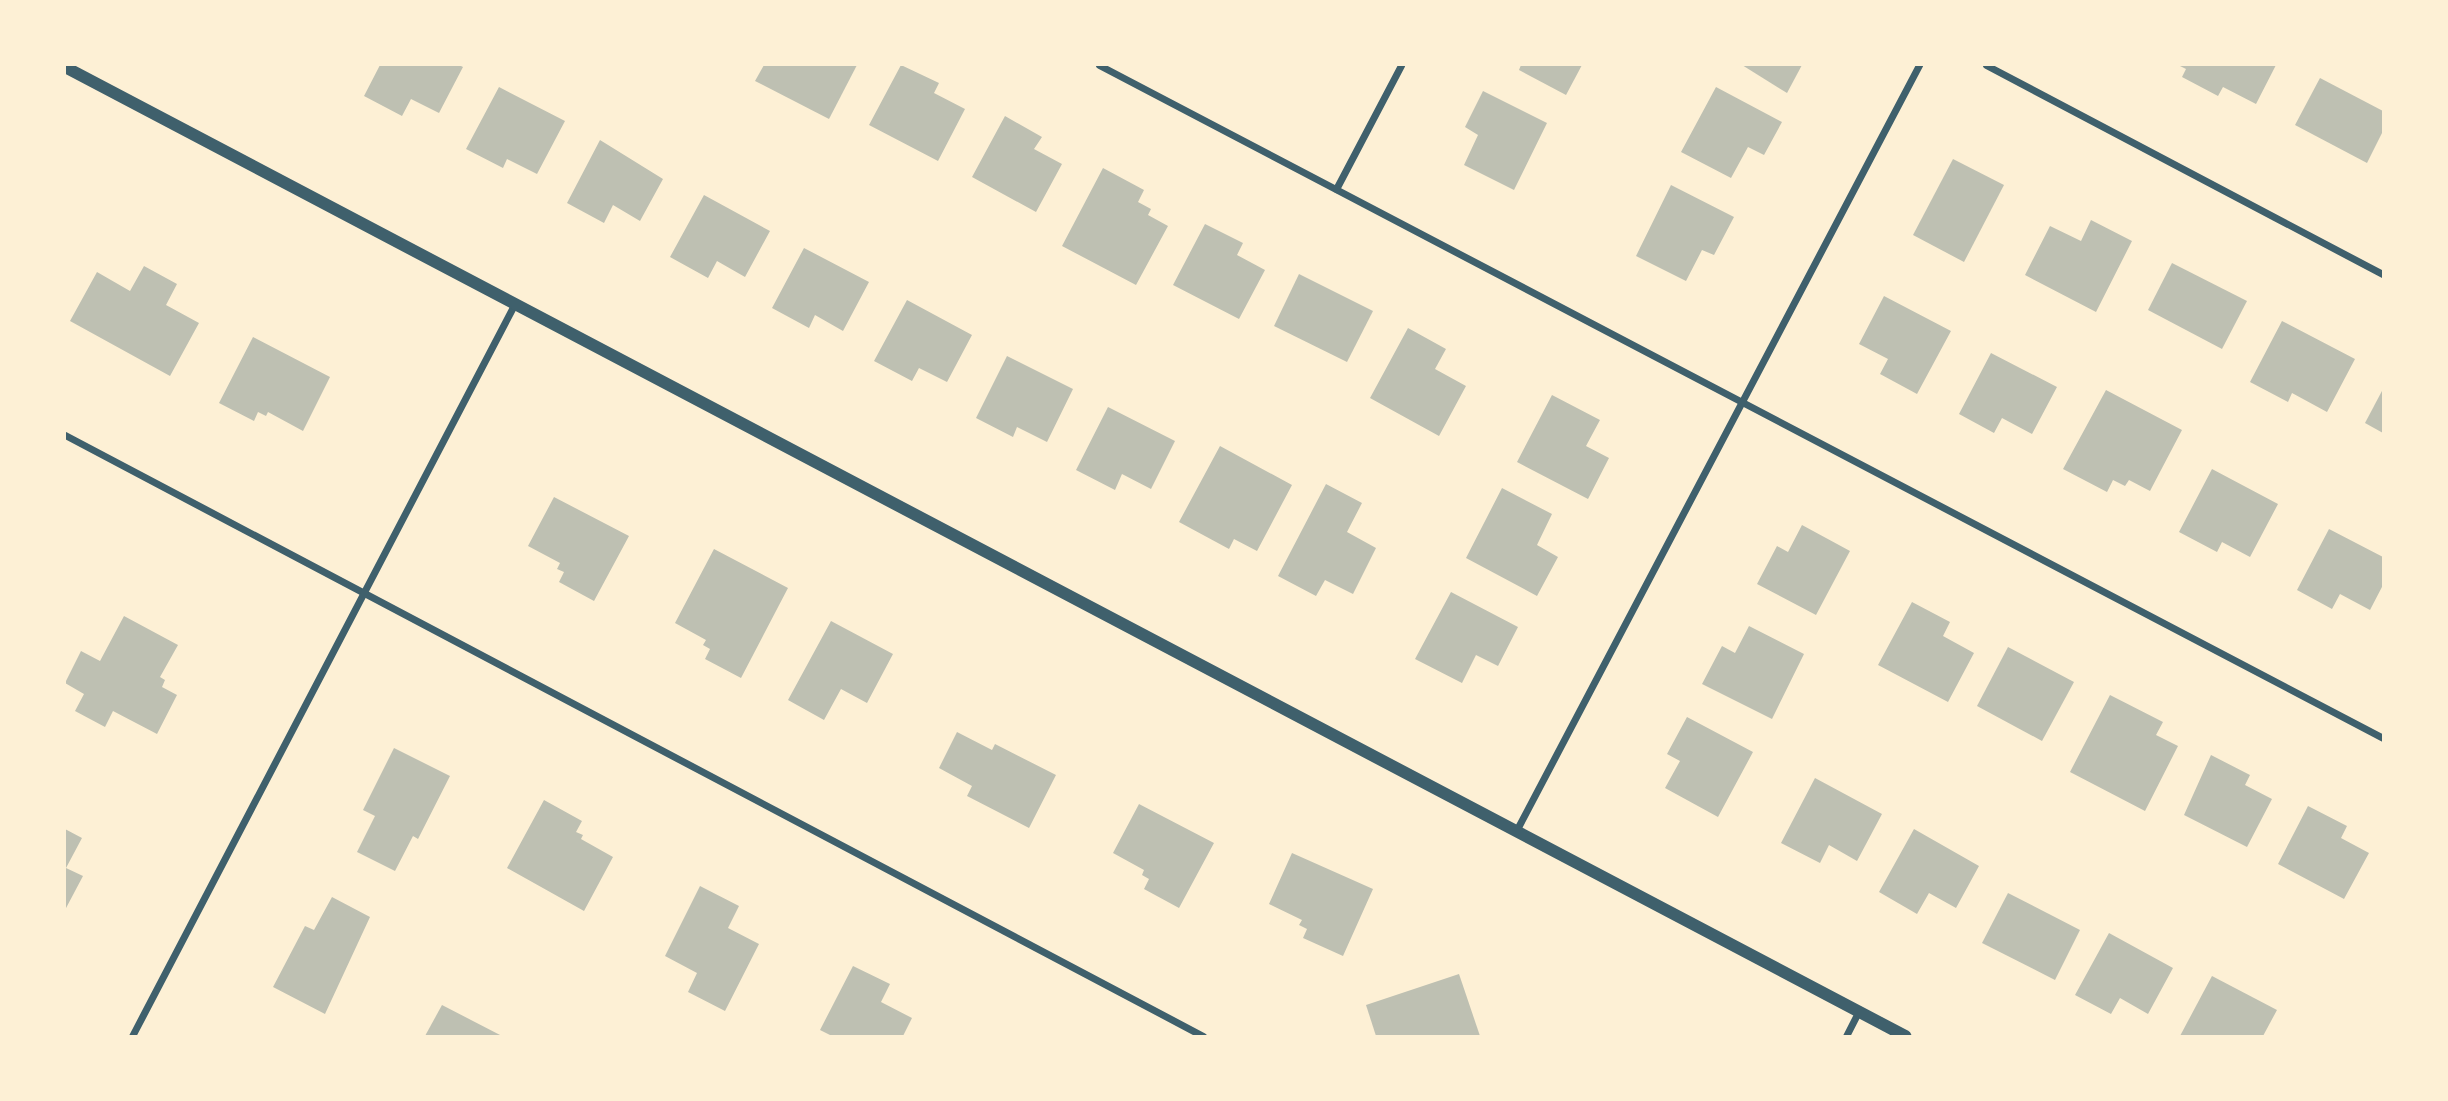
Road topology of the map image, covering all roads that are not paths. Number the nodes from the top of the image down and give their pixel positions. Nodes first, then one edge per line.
1 (1099, 65) edge
2 (1401, 65) edge
3 (1919, 65) edge
4 (1986, 65) edge
5 (65, 66) edge
6 (1336, 189) junction
7 (2383, 274) edge
8 (516, 302) junction
9 (1742, 402) junction
10 (65, 435) edge
11 (364, 592) junction
12 (2383, 738) edge
13 (1516, 831) junction
14 (1858, 1012) junction
15 (132, 1036) edge
16 (1203, 1036) edge
17 (1846, 1036) edge
18 (1905, 1036) edge

1 - 6 street
2 - 6 street
3 - 9 street
4 - 7 street
5 - 8 street
6 - 9 street
8 - 11 street
8 - 13 street
9 - 12 street
9 - 13 street
10 - 11 street
11 - 15 street
11 - 16 street
13 - 14 street
14 - 17 street
14 - 18 street

